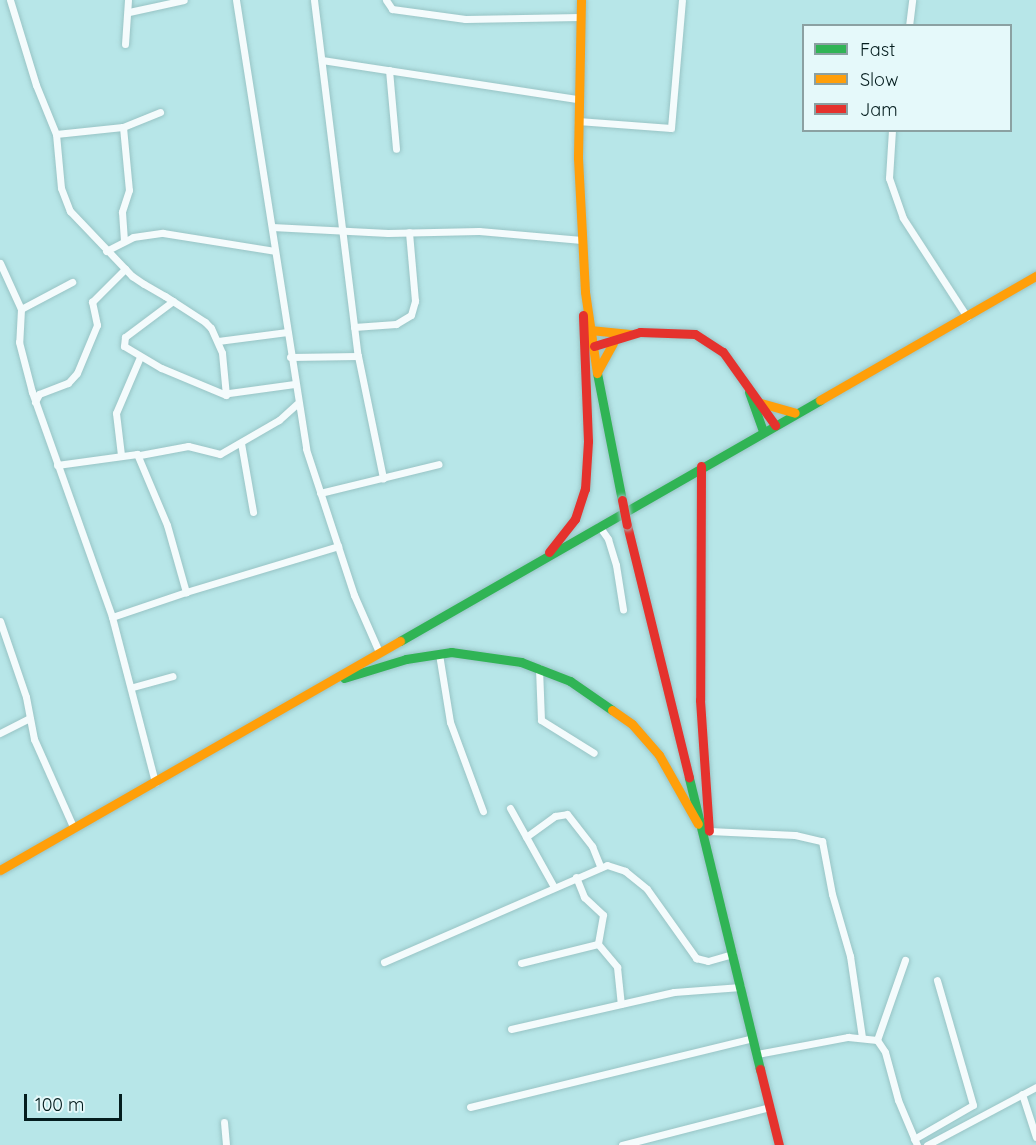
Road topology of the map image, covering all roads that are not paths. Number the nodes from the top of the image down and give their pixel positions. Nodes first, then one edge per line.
1 (10, 0) edge
2 (128, 0) edge
3 (184, 0) edge
4 (236, 0) edge
5 (314, 0) edge
6 (386, 0) edge
7 (581, 0) edge
8 (682, 0) edge
9 (912, 0) edge
10 (129, 12) junction
11 (580, 18) junction
12 (909, 24) edge
13 (125, 44) dead end
14 (322, 60) junction
15 (389, 70) junction
16 (578, 99) junction
17 (160, 112) dead end
18 (578, 121) junction
19 (123, 127) junction
20 (892, 132) edge
21 (56, 134) junction
22 (396, 149) dead end
23 (272, 227) junction
24 (345, 232) junction
25 (409, 232) junction
26 (124, 240) junction
27 (582, 240) junction
28 (106, 251) junction
29 (275, 252) junction
30 (0, 263) edge
31 (125, 270) junction
32 (1036, 276) edge
33 (72, 282) dead end
34 (585, 292) junction
35 (173, 301) junction
36 (21, 309) junction
37 (967, 317) junction
38 (354, 327) junction
39 (590, 330) junction
40 (287, 332) junction
41 (630, 334) junction
42 (219, 341) junction
43 (613, 343) junction
44 (594, 346) junction
45 (358, 356) junction
46 (140, 357) junction
47 (291, 357) junction
48 (597, 372) junction
49 (294, 384) junction
50 (749, 390) junction
51 (229, 393) junction
52 (35, 402) junction
53 (759, 402) junction
54 (297, 404) junction
55 (795, 413) junction
56 (775, 425) junction
57 (763, 431) junction
58 (241, 443) junction
59 (122, 455) junction
60 (140, 455) junction
61 (440, 464) dead end
62 (57, 465) junction
63 (701, 466) junction
64 (384, 478) junction
65 (320, 493) junction
66 (253, 512) dead end
67 (599, 526) junction
68 (338, 546) junction
69 (541, 560) junction
70 (186, 592) junction
71 (622, 609) dead end
72 (112, 617) junction
73 (0, 621) edge
74 (379, 652) junction
75 (439, 654) junction
76 (539, 668) junction
77 (173, 676) dead end
78 (331, 682) junction
79 (133, 687) junction
80 (29, 718) junction
81 (0, 733) edge
82 (594, 753) dead end
83 (155, 783) junction
84 (510, 808) dead end
85 (483, 812) dead end
86 (74, 829) junction
87 (709, 831) junction
88 (526, 837) junction
89 (708, 845) junction
90 (600, 866) junction
91 (0, 870) edge
92 (576, 877) junction
93 (554, 887) junction
94 (598, 944) junction
95 (733, 954) junction
96 (906, 960) dead end
97 (384, 962) dead end
98 (521, 963) dead end
99 (938, 980) dead end
100 (741, 987) junction
101 (621, 1004) junction
102 (511, 1029) dead end
103 (862, 1037) junction
104 (753, 1038) junction
105 (877, 1040) junction
106 (757, 1054) junction
107 (1036, 1087) edge
108 (1022, 1094) junction
109 (470, 1107) dead end
110 (770, 1107) junction
111 (224, 1122) dead end
112 (1036, 1137) edge
113 (915, 1142) edge
114 (226, 1145) edge
115 (622, 1145) edge
116 (779, 1145) edge
117 (927, 1145) edge

1 - 21 street
2 - 10 street
3 - 10 street
4 - 23 street
5 - 14 street
6 - 11 street
7 - 11 main road
8 - 18 street
9 - 12 street
10 - 13 street
11 - 16 main road
14 - 15 street
14 - 24 street
15 - 16 street
15 - 22 street
16 - 18 main road
17 - 19 street
18 - 27 main road
19 - 21 street
19 - 26 street
20 - 37 street
21 - 28 street
23 - 24 street
23 - 29 street
24 - 25 street
24 - 38 street
25 - 27 street
25 - 38 street
26 - 28 street
26 - 29 street
27 - 34 main road
28 - 31 street
29 - 40 street
30 - 36 street
31 - 35 street
31 - 52 street
32 - 37 main road
33 - 36 street
34 - 39 main road
34 - 69 main road
35 - 42 street
35 - 46 street
36 - 52 street
37 - 55 main road
38 - 45 street
39 - 41 main road
39 - 44 main road
40 - 42 street
40 - 47 street
41 - 43 main road
41 - 50 main road
42 - 51 street
43 - 44 main road
43 - 48 main road
44 - 48 main road
45 - 47 street
45 - 64 street
46 - 51 street
46 - 59 street
47 - 49 street
48 - 89 main road, bridge
49 - 51 street
49 - 54 street
50 - 53 main road
50 - 57 main road
52 - 62 street
53 - 55 main road
53 - 56 main road
54 - 58 street
54 - 65 street
55 - 56 main road
56 - 57 main road
57 - 63 main road
58 - 60 street
58 - 66 street
59 - 60 street
59 - 62 street
60 - 70 street
61 - 64 street
62 - 72 street
63 - 67 main road
63 - 87 main road
64 - 65 street
65 - 68 street
67 - 69 main road
67 - 71 street
68 - 70 street
68 - 74 street
69 - 74 main road
70 - 72 street
72 - 79 street
73 - 80 street
74 - 78 main road
75 - 76 main road
75 - 78 main road
75 - 85 street
76 - 82 street
76 - 89 main road
77 - 79 street
78 - 83 main road
79 - 83 street
80 - 81 street
80 - 86 street
83 - 86 main road
84 - 88 street
86 - 91 main road
87 - 89 main road
87 - 103 street
88 - 90 street
88 - 93 street
89 - 95 main road
90 - 92 street
90 - 95 street
92 - 93 street
92 - 94 street
93 - 97 street
94 - 98 street
94 - 101 street
95 - 100 main road
96 - 105 street
99 - 113 street
100 - 101 street
100 - 104 main road
101 - 102 street
103 - 105 street
103 - 106 street
104 - 106 main road
104 - 109 street
105 - 113 street
106 - 110 main road
107 - 108 street
108 - 112 street
108 - 117 street
110 - 115 street
110 - 116 main road
111 - 114 street

